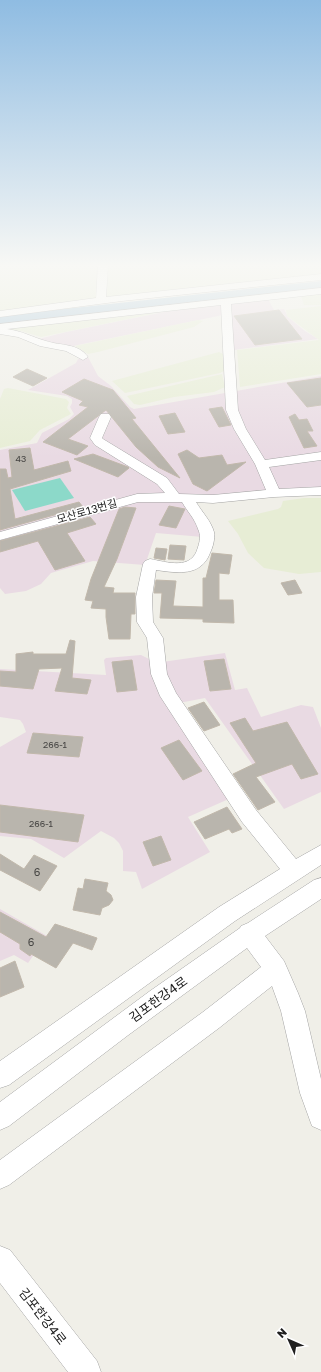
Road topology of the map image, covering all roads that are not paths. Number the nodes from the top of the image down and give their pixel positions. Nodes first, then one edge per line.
1 (228, 330) edge
2 (0, 332) edge
3 (83, 357) dead end
4 (105, 417) dead end
5 (321, 456) edge
6 (260, 464) junction
7 (321, 491) edge
8 (274, 493) junction
9 (181, 498) junction
10 (0, 536) edge
11 (321, 854) edge
12 (294, 870) junction
13 (321, 887) edge
14 (249, 933) junction
15 (276, 969) junction
16 (0, 1076) edge
17 (0, 1117) edge
18 (321, 1117) edge
19 (0, 1176) edge
20 (0, 1260) edge
21 (86, 1372) edge

1 - 6 street
2 - 3 street
4 - 9 street
5 - 6 street
6 - 8 street
7 - 8 street, 모산로13번길
8 - 9 street, 모산로13번길
9 - 10 street, 모산로13번길
9 - 12 street
11 - 12 street
12 - 16 street
13 - 14 street, 김포한강4로
14 - 15 street
14 - 17 street, 김포한강4로
15 - 18 street
15 - 19 street
20 - 21 street, 김포한강4로

